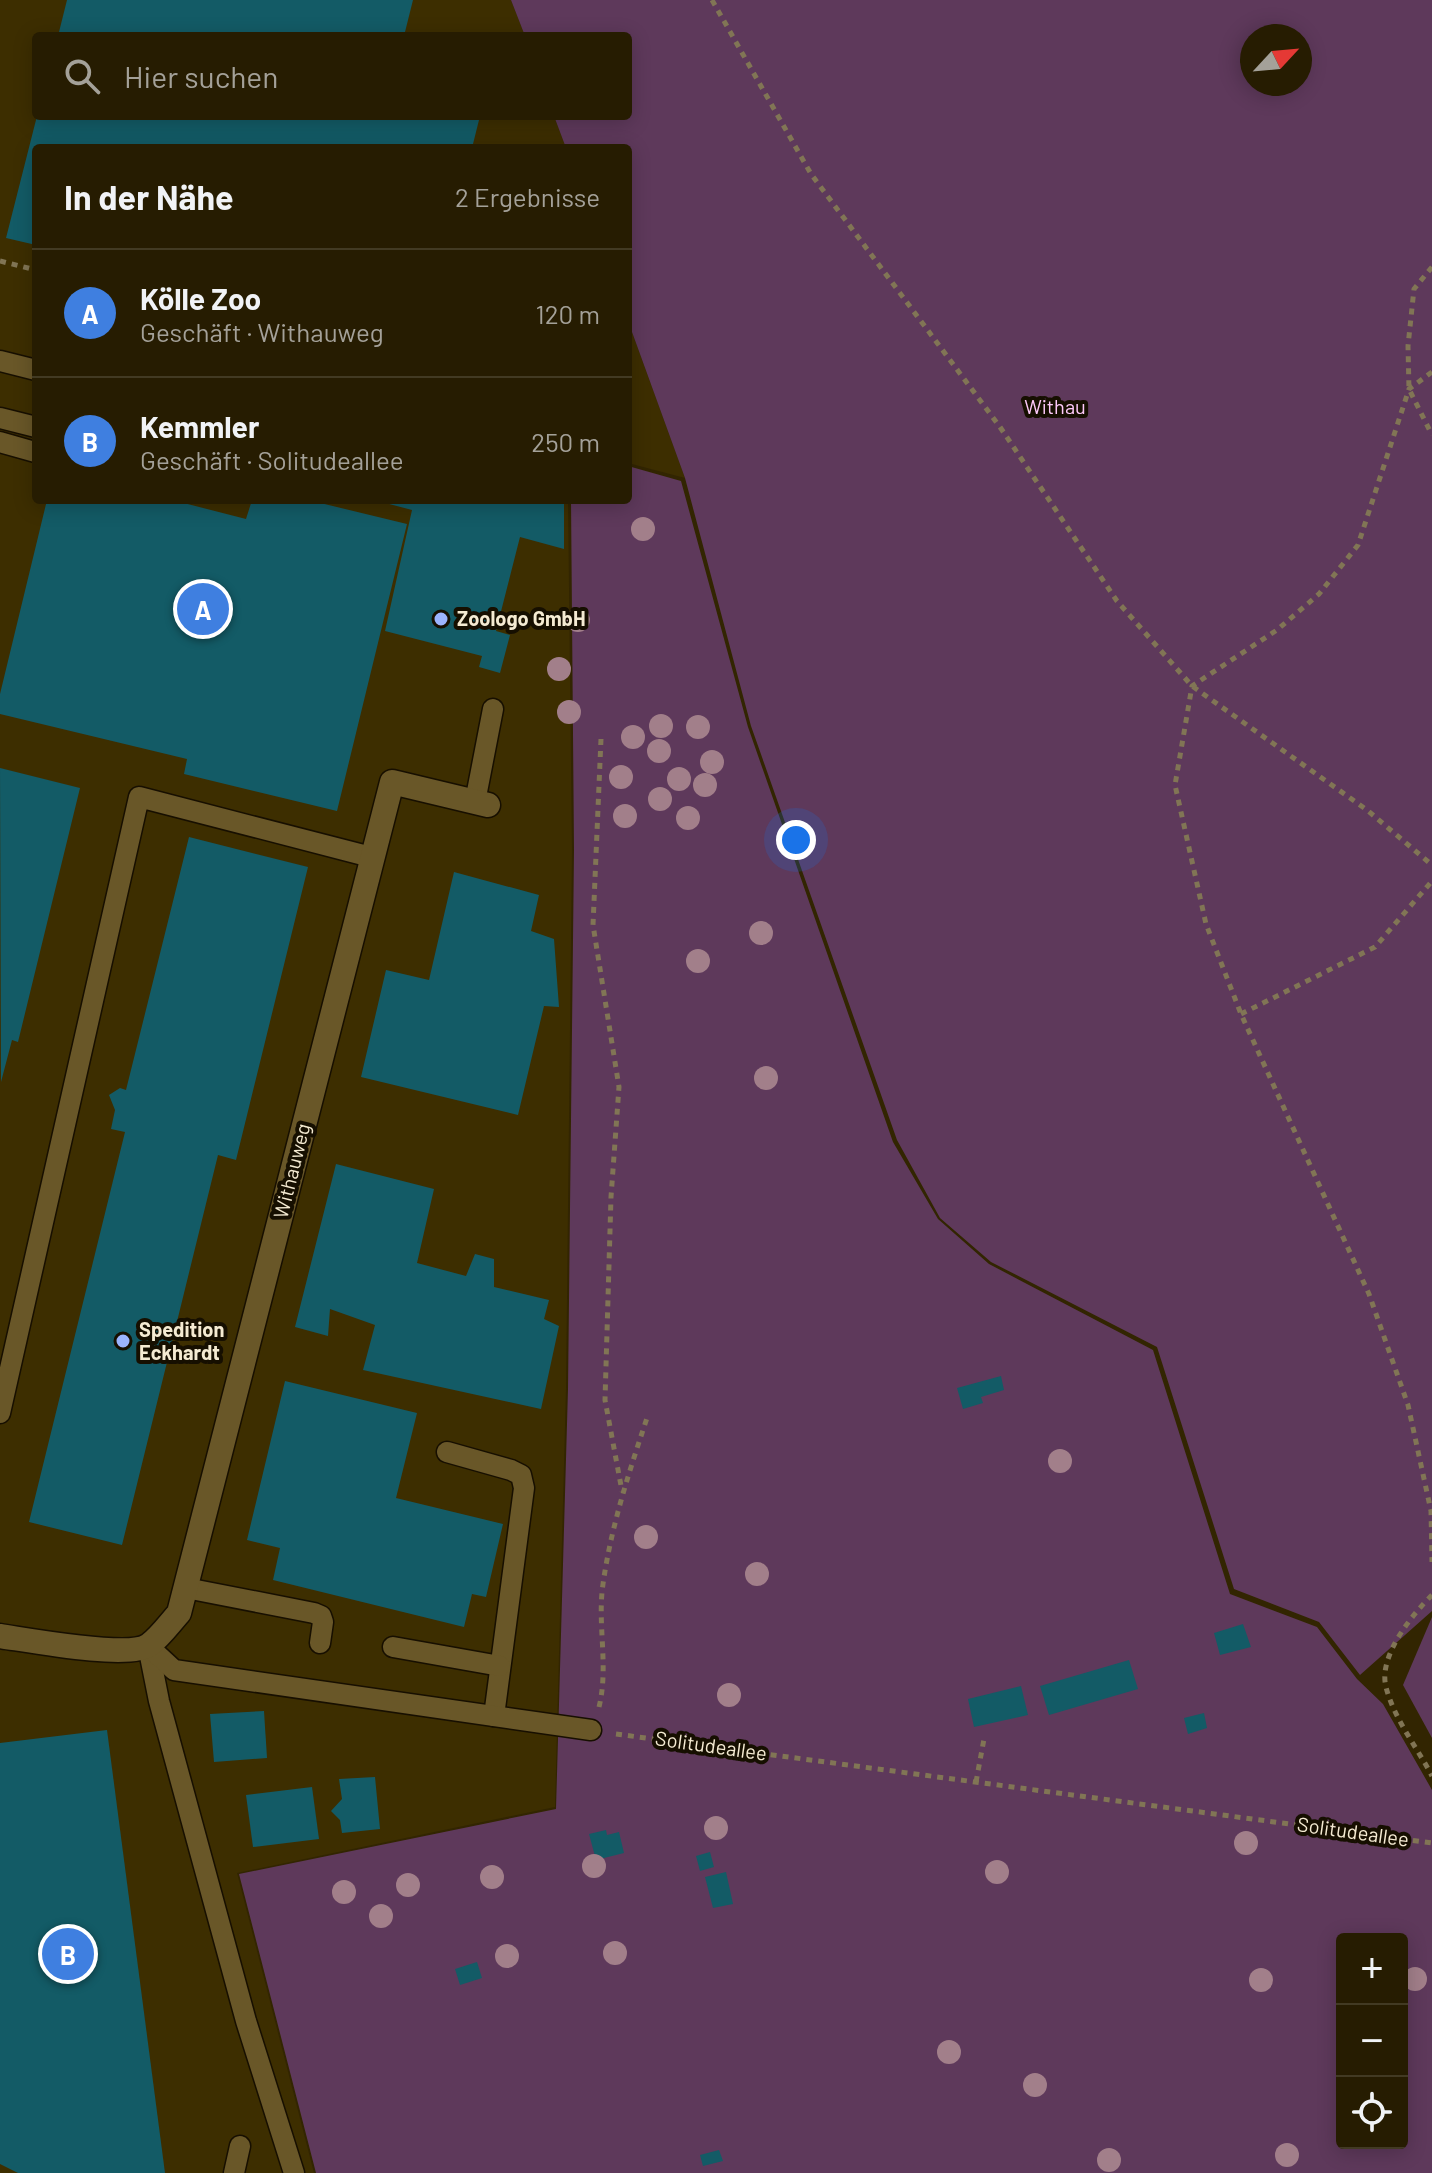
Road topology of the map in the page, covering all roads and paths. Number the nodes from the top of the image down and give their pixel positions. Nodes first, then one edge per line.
1 (712, 0) edge
2 (0, 261) edge
3 (1432, 267) edge
4 (32, 269) edge
5 (0, 361) edge
6 (32, 369) edge
7 (1432, 372) edge
8 (1409, 389) junction
9 (0, 418) edge
10 (32, 426) edge
11 (1432, 435) edge
12 (0, 442) edge
13 (32, 451) edge
14 (1192, 686) junction
15 (493, 709) dead end
16 (601, 739) dead end
17 (482, 804) joint
18 (371, 857) junction
19 (1432, 865) edge
20 (1432, 881) edge
21 (1241, 1014) junction
22 (0, 1413) edge
23 (647, 1418) dead end
24 (447, 1452) dead end
25 (622, 1492) junction
26 (1432, 1562) edge
27 (186, 1588) junction
28 (1432, 1595) edge
29 (0, 1636) edge
30 (320, 1643) dead end
31 (148, 1646) junction
32 (393, 1647) dead end
33 (500, 1666) junction
34 (494, 1716) junction
35 (591, 1730) junction
36 (984, 1739) dead end
37 (1432, 1776) edge
38 (976, 1782) junction
39 (1432, 1843) edge
40 (240, 2146) dead end
41 (234, 2173) edge
42 (294, 2173) edge

1 - 14 path
2 - 4 path
3 - 8 path
5 - 6 lane
7 - 8 path
8 - 11 path
8 - 14 path
9 - 10 lane
12 - 13 lane
14 - 19 path
14 - 21 path
15 - 17 lane
16 - 25 path
17 - 18 street, Withauweg
18 - 22 lane
18 - 27 street, Withauweg
20 - 21 path
21 - 26 path
23 - 25 path
24 - 33 lane
25 - 35 path
27 - 30 lane
27 - 31 street, Withauweg
28 - 37 path
29 - 31 street
31 - 34 lane
31 - 42 lane
32 - 33 lane
33 - 34 lane
34 - 35 lane
35 - 38 path, Solitudeallee
36 - 38 path
38 - 39 path, Solitudeallee
40 - 41 lane

